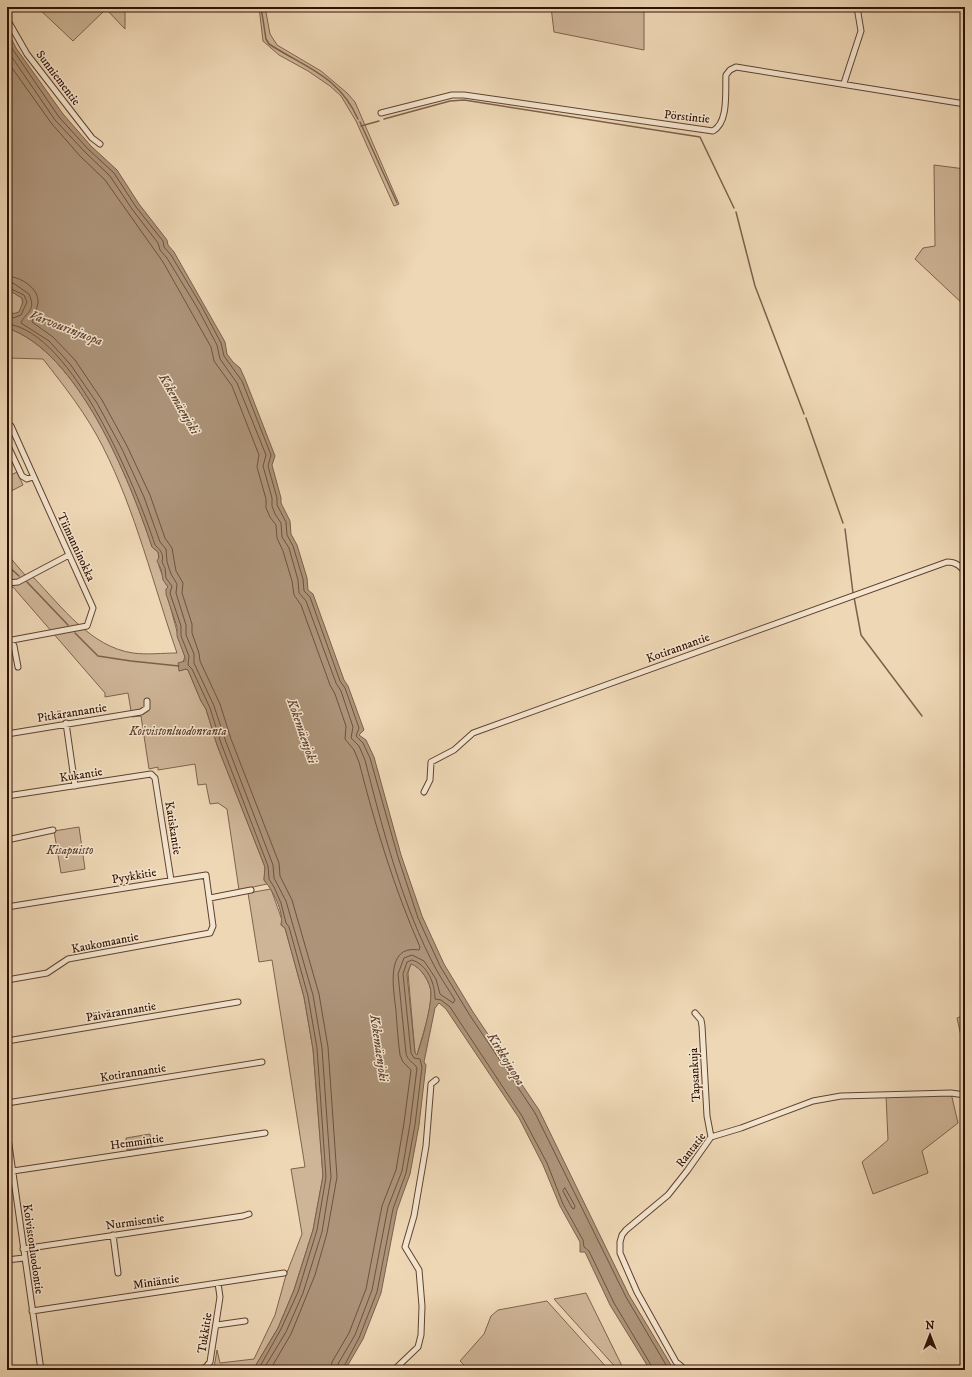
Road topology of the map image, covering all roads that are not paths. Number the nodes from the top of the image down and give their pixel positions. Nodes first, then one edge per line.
1 (857, 7) edge
2 (7, 19) edge
3 (844, 83) junction
4 (965, 104) edge
5 (381, 113) dead end
6 (100, 144) dead end
7 (7, 424) edge
8 (7, 444) edge
9 (33, 477) junction
10 (69, 554) junction
11 (965, 572) edge
12 (7, 584) edge
13 (9, 640) edge
14 (18, 667) dead end
15 (147, 701) dead end
16 (66, 723) junction
17 (7, 734) edge
18 (155, 778) joint
19 (75, 786) junction
20 (424, 792) dead end
21 (7, 796) edge
22 (53, 830) dead end
23 (7, 840) edge
24 (171, 880) junction
25 (251, 890) dead end
26 (210, 898) junction
27 (7, 907) edge
28 (210, 933) joint
29 (7, 980) edge
30 (238, 1002) dead end
31 (695, 1013) dead end
32 (7, 1041) edge
33 (262, 1062) dead end
34 (436, 1080) dead end
35 (965, 1095) edge
36 (7, 1103) edge
37 (7, 1131) edge
38 (265, 1133) dead end
39 (711, 1137) junction
40 (9, 1156) edge
41 (12, 1171) junction
42 (249, 1214) dead end
43 (113, 1235) junction
44 (23, 1249) junction
45 (24, 1258) junction
46 (7, 1260) edge
47 (118, 1273) dead end
48 (284, 1273) dead end
49 (218, 1283) junction
50 (32, 1311) junction
51 (245, 1321) dead end
52 (217, 1325) junction
53 (681, 1366) dead end
54 (41, 1370) edge
55 (189, 1370) edge
56 (394, 1370) edge

1 - 3 street
2 - 6 street, Sunniementie
3 - 4 street, Pörstintie
3 - 5 street, Pörstintie
7 - 9 street, Tiimanninokka
8 - 9 street
9 - 10 street, Tiimanninokka
10 - 12 street
10 - 13 street, Tiimanninokka
11 - 20 street, Kotirannantie
13 - 14 street
15 - 16 street, Pitkärannantie
16 - 17 street, Pitkärannantie
16 - 19 street
18 - 19 street, Kukantie
18 - 24 street, Katiskantie
19 - 21 street, Kukantie
22 - 23 street
24 - 26 street, Pyykkitie
24 - 27 street, Pyykkitie
25 - 26 street
26 - 28 street, Pyykkitie
28 - 29 street, Kaukomaantie
30 - 32 street, Päivärannantie
31 - 39 street, Tapsankuja
33 - 36 street, Kotirannantie
34 - 56 street
35 - 39 street, Rantatie
37 - 40 street, Koivistonluodontie
38 - 41 street, Hemmintie
39 - 53 street, Rantatie
40 - 41 street, Koivistonluodontie
41 - 44 street, Koivistonluodontie
42 - 43 street, Nurmisentie
43 - 44 street, Nurmisentie
43 - 47 street
44 - 45 street, Koivistonluodontie
45 - 46 street
45 - 50 street, Koivistonluodontie
48 - 49 street, Miniäntie
49 - 50 street, Miniäntie
49 - 52 street, Tukkitie
50 - 54 street, Koivistonluodontie
51 - 52 street
52 - 55 street, Tukkitie

